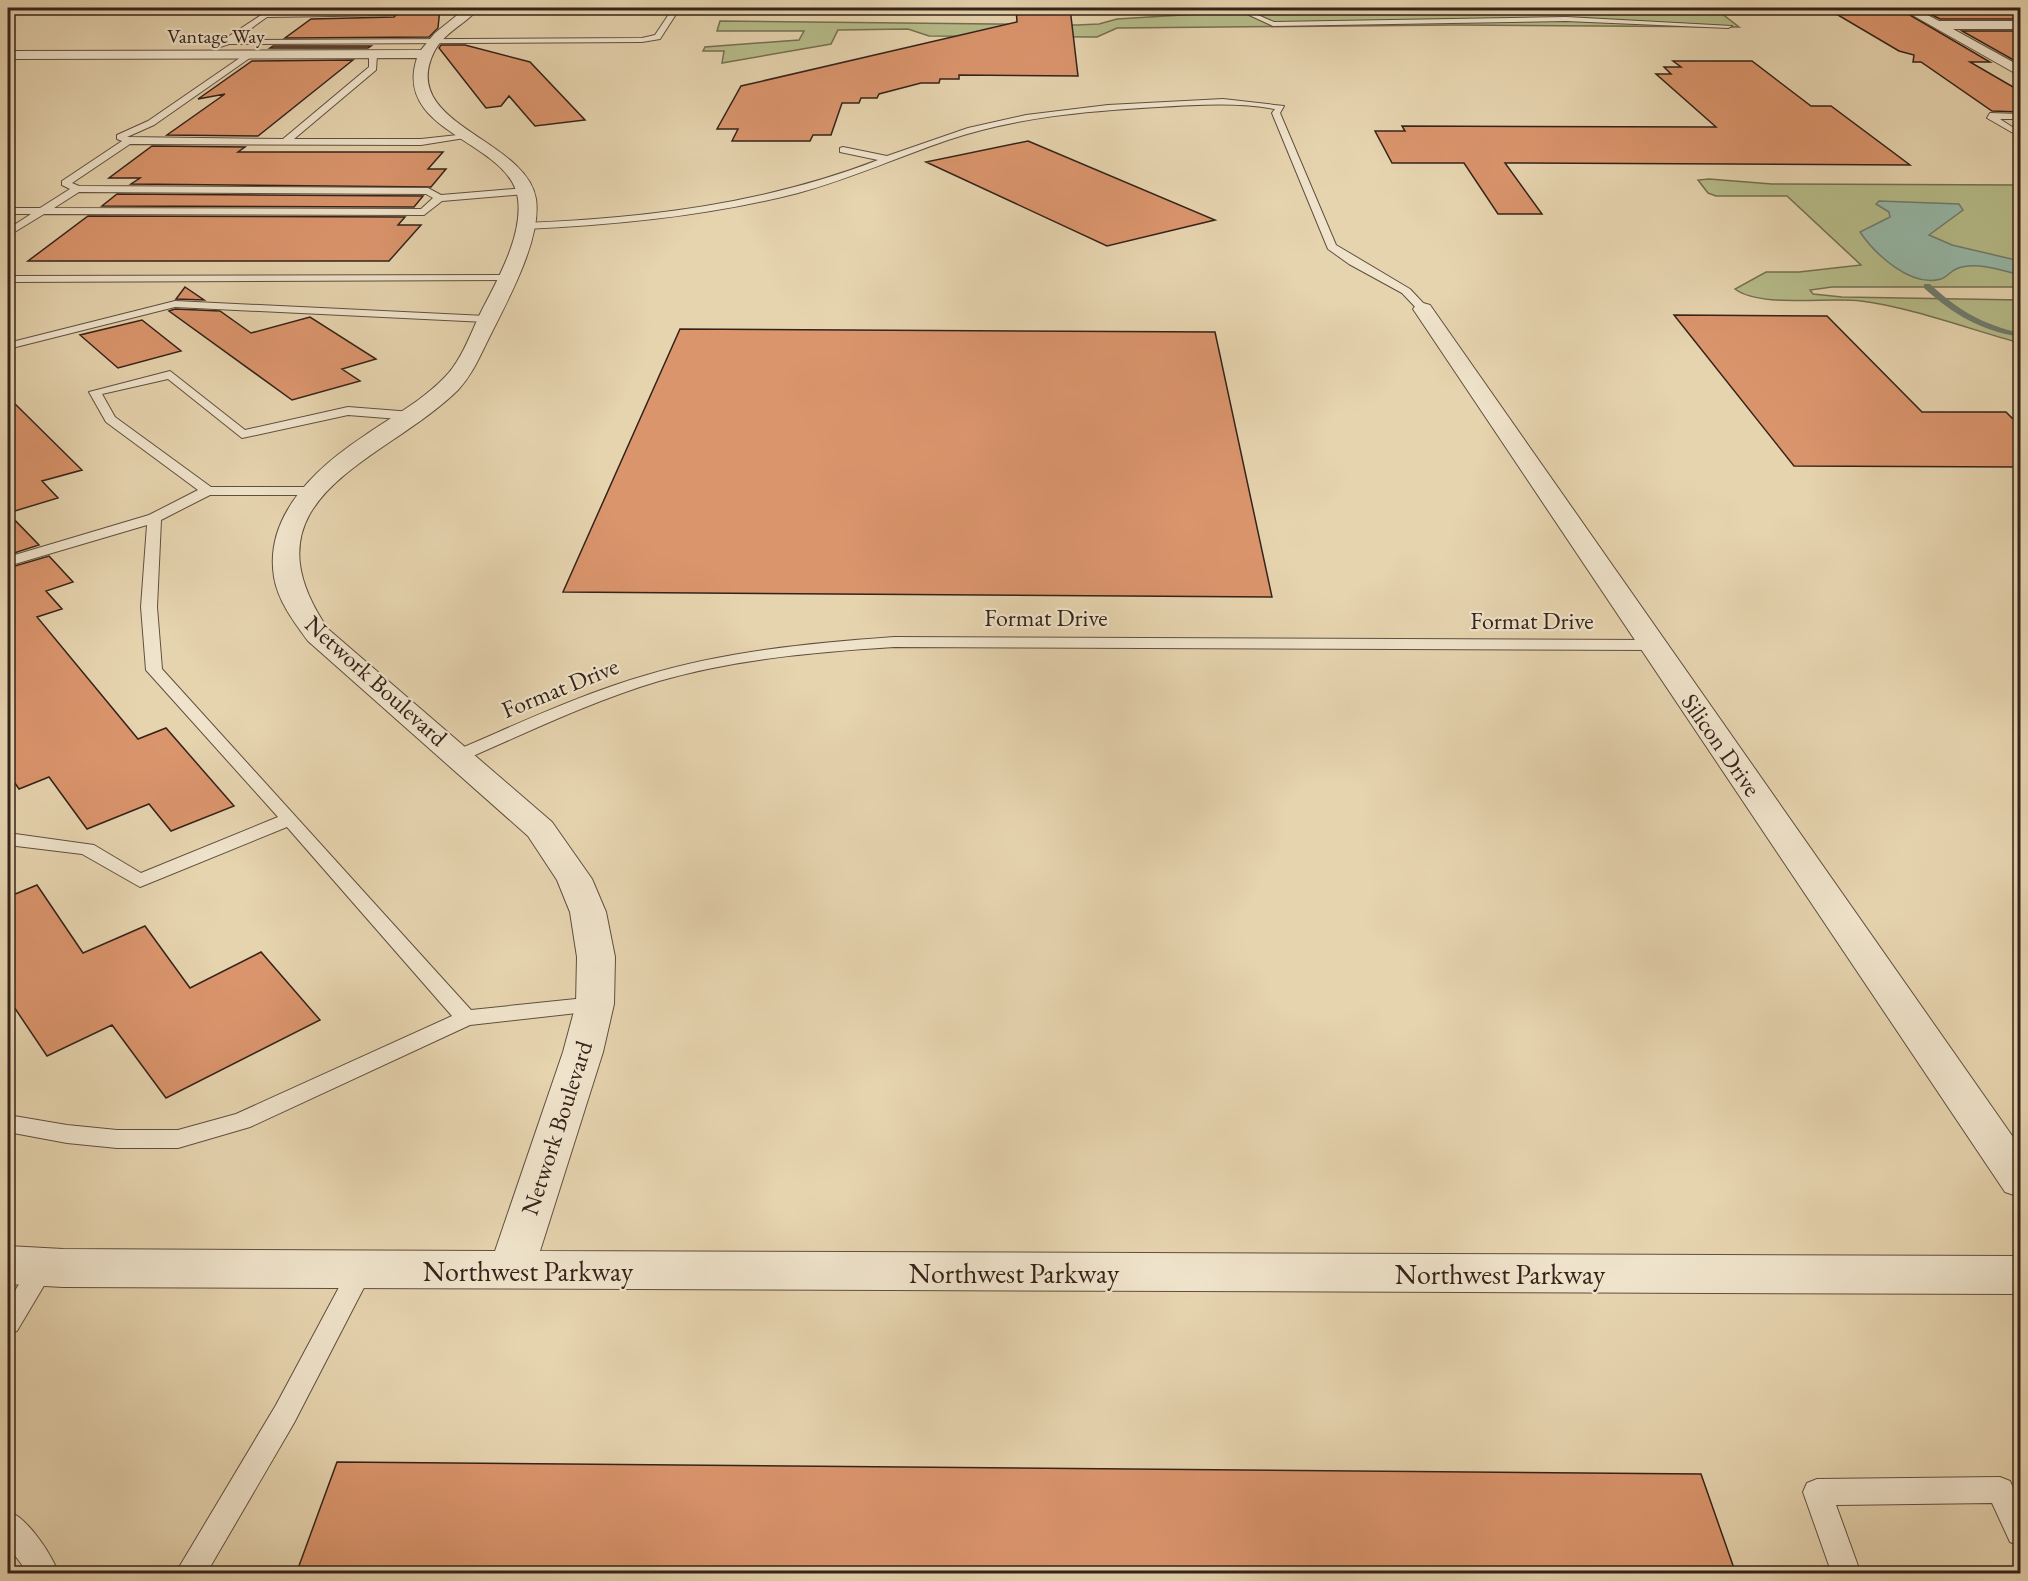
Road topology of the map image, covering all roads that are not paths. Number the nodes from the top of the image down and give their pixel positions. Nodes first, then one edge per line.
1 (276, 8) edge
2 (473, 8) edge
3 (1237, 8) edge
4 (1906, 8) edge
5 (675, 10) edge
6 (543, 11) dead end
7 (264, 15) junction
8 (391, 15) dead end
9 (1936, 25) junction
10 (2020, 25) edge
11 (1728, 26) dead end
12 (226, 42) junction
13 (430, 47) junction
14 (8, 55) edge
15 (373, 55) junction
16 (210, 56) junction
17 (250, 56) junction
18 (2020, 72) edge
19 (2020, 116) edge
20 (2020, 135) edge
21 (467, 137) junction
22 (128, 141) junction
23 (285, 142) junction
24 (843, 150) dead end
25 (888, 159) junction
26 (77, 189) junction
27 (525, 191) junction
28 (439, 198) junction
29 (8, 211) edge
30 (42, 211) junction
31 (525, 226) junction
32 (8, 234) edge
33 (506, 277) junction
34 (8, 279) edge
35 (1423, 309) joint
36 (486, 319) junction
37 (8, 346) edge
38 (412, 416) junction
39 (208, 491) junction
40 (314, 491) junction
41 (154, 518) junction
42 (8, 562) edge
43 (1651, 645) junction
44 (458, 756) junction
45 (290, 819) junction
46 (8, 839) edge
47 (595, 1004) junction
48 (466, 1018) junction
49 (8, 1123) edge
50 (2020, 1180) edge
51 (25, 1266) edge
52 (361, 1270) junction
53 (511, 1271) junction
54 (2020, 1275) edge
55 (8, 1323) edge
56 (8, 1524) edge
57 (2020, 1532) edge
58 (37, 1574) edge
59 (189, 1574) edge
60 (1847, 1574) edge

1 - 7 lane
2 - 13 street
3 - 11 lane
4 - 9 street
5 - 6 lane
5 - 13 lane
7 - 8 lane
7 - 12 lane
9 - 10 street
9 - 18 street
12 - 13 lane
12 - 16 lane
13 - 15 street, Vantage Way
13 - 21 street
14 - 16 street, Vantage Way
15 - 17 street, Vantage Way
15 - 23 lane
16 - 17 street, Vantage Way
17 - 22 lane
19 - 20 lane
21 - 23 lane
21 - 27 street
22 - 23 lane
22 - 26 lane
24 - 25 lane
25 - 31 lane
25 - 35 lane
26 - 28 lane
26 - 30 lane
27 - 28 lane
27 - 31 street, Network Boulevard
28 - 30 lane
29 - 30 lane
30 - 32 lane
31 - 33 street, Network Boulevard
33 - 34 lane
33 - 36 street, Network Boulevard
35 - 43 street, Silicon Drive
36 - 37 lane
36 - 38 street, Network Boulevard
38 - 39 lane
38 - 40 street, Network Boulevard
39 - 40 lane
39 - 41 lane
40 - 44 street, Network Boulevard
41 - 42 lane
41 - 45 lane
43 - 44 lane, Format Drive
43 - 50 street, Silicon Drive
44 - 47 street, Network Boulevard
45 - 46 lane
45 - 48 lane
47 - 48 lane
47 - 53 street, Network Boulevard
48 - 49 lane
51 - 52 street, Northwest Parkway
51 - 55 lane
52 - 53 street, Northwest Parkway
52 - 59 lane
53 - 54 street, Northwest Parkway
56 - 58 lane
57 - 60 lane

